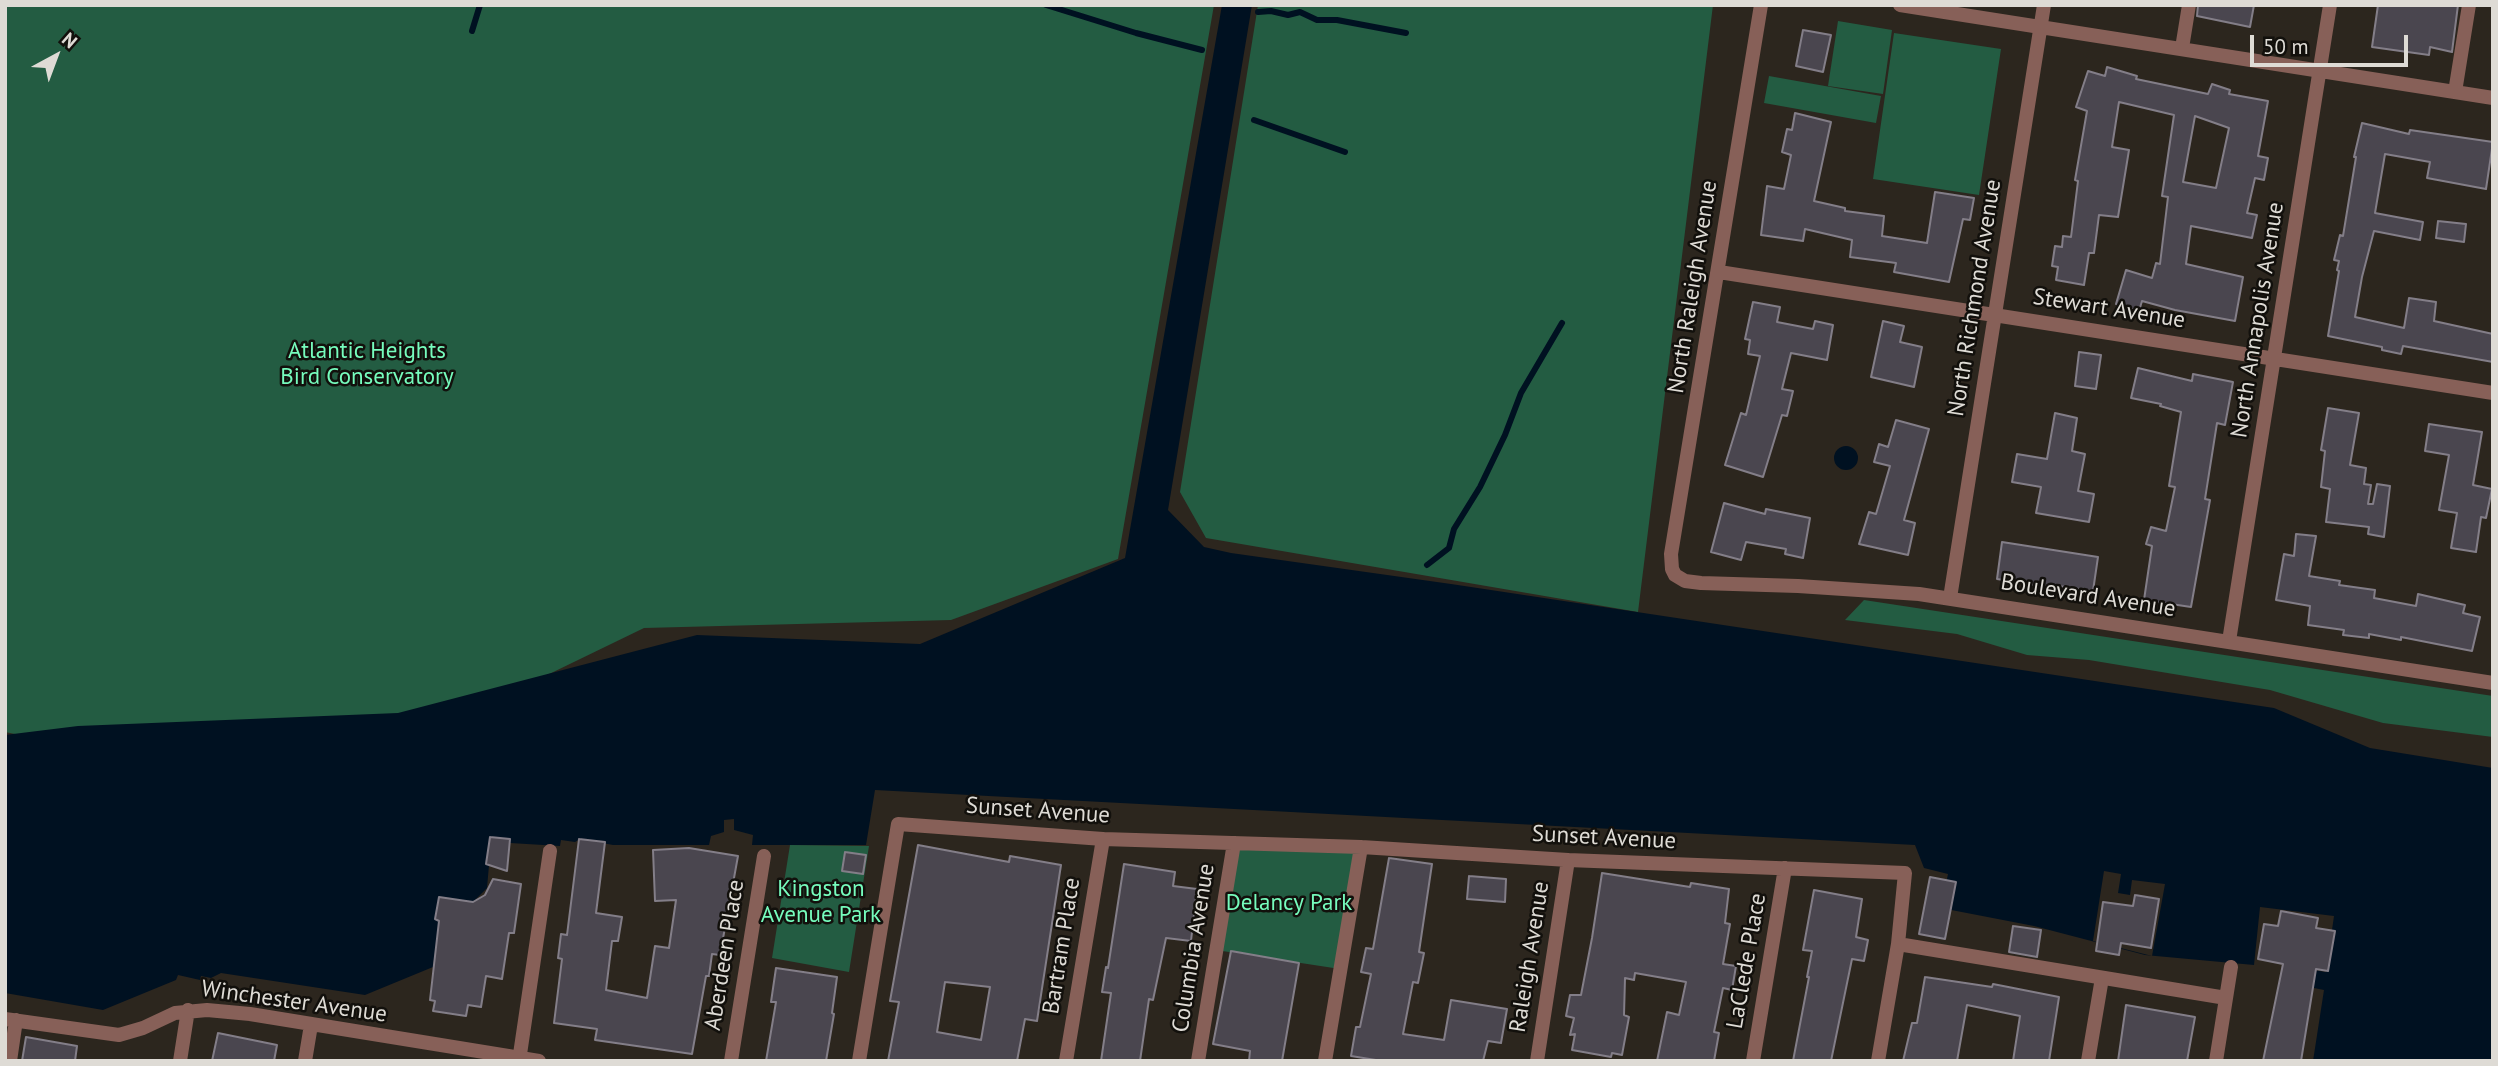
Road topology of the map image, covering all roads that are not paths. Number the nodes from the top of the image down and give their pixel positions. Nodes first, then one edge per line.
1 (1762, 5) edge
2 (1900, 5) edge
3 (2044, 5) edge
4 (2189, 5) edge
5 (2330, 5) edge
6 (2469, 5) edge
7 (2042, 26) junction
8 (2182, 48) junction
9 (2321, 70) junction
10 (2455, 92) junction
11 (2493, 98) edge
12 (1719, 272) junction
13 (1996, 314) junction
14 (2275, 358) junction
15 (2493, 393) edge
16 (1675, 575) joint
17 (1950, 598) junction
18 (2229, 641) junction
19 (2493, 683) edge
20 (1103, 839) junction
21 (1234, 843) junction
22 (1361, 847) junction
23 (551, 851) dead end
24 (764, 856) dead end
25 (1568, 860) junction
26 (1785, 868) junction
27 (1898, 944) junction
28 (2231, 967) dead end
29 (2102, 978) junction
30 (2226, 998) junction
31 (188, 1010) junction
32 (11, 1019) edge
33 (311, 1024) junction
34 (519, 1059) edge
35 (10, 1061) edge
36 (180, 1061) edge
37 (305, 1061) edge
38 (539, 1061) edge
39 (731, 1061) edge
40 (859, 1061) edge
41 (1066, 1061) edge
42 (1198, 1061) edge
43 (1325, 1061) edge
44 (1537, 1061) edge
45 (1753, 1061) edge
46 (1878, 1061) edge
47 (2088, 1061) edge
48 (2216, 1061) edge

1 - 12 street, North Raleigh Avenue
2 - 7 street
3 - 7 street, North Richmond Avenue
4 - 8 street
5 - 9 street, North Annapolis Avenue
6 - 10 street
7 - 8 street
7 - 13 street, North Richmond Avenue
8 - 9 street
9 - 10 street
9 - 14 street, North Annapolis Avenue
10 - 11 street
12 - 13 street, Stewart Avenue
12 - 16 street, North Raleigh Avenue
13 - 14 street, Stewart Avenue
13 - 17 street, North Richmond Avenue
14 - 15 street, Stewart Avenue
14 - 18 street, North Annapolis Avenue
16 - 17 street, Boulevard Avenue
17 - 18 street, Boulevard Avenue
18 - 19 street, Boulevard Avenue
20 - 21 street, Sunset Avenue
20 - 40 street, Sunset Avenue
20 - 41 street, Bartram Place
21 - 22 street, Sunset Avenue
21 - 42 street, Columbia Avenue
22 - 25 street, Sunset Avenue
22 - 43 street
23 - 34 street
24 - 39 street, Aberdeen Place
25 - 26 street, Sunset Avenue
25 - 44 street, Raleigh Avenue
26 - 27 street, Sunset Avenue
26 - 45 street, LaClede Place
27 - 29 street
27 - 46 street
28 - 30 street
29 - 30 street
29 - 47 street
30 - 48 street
31 - 32 street, Winchester Avenue
31 - 33 street, Winchester Avenue
31 - 36 street
32 - 35 street
33 - 34 street, Winchester Avenue
33 - 37 street
34 - 38 street, Winchester Avenue

